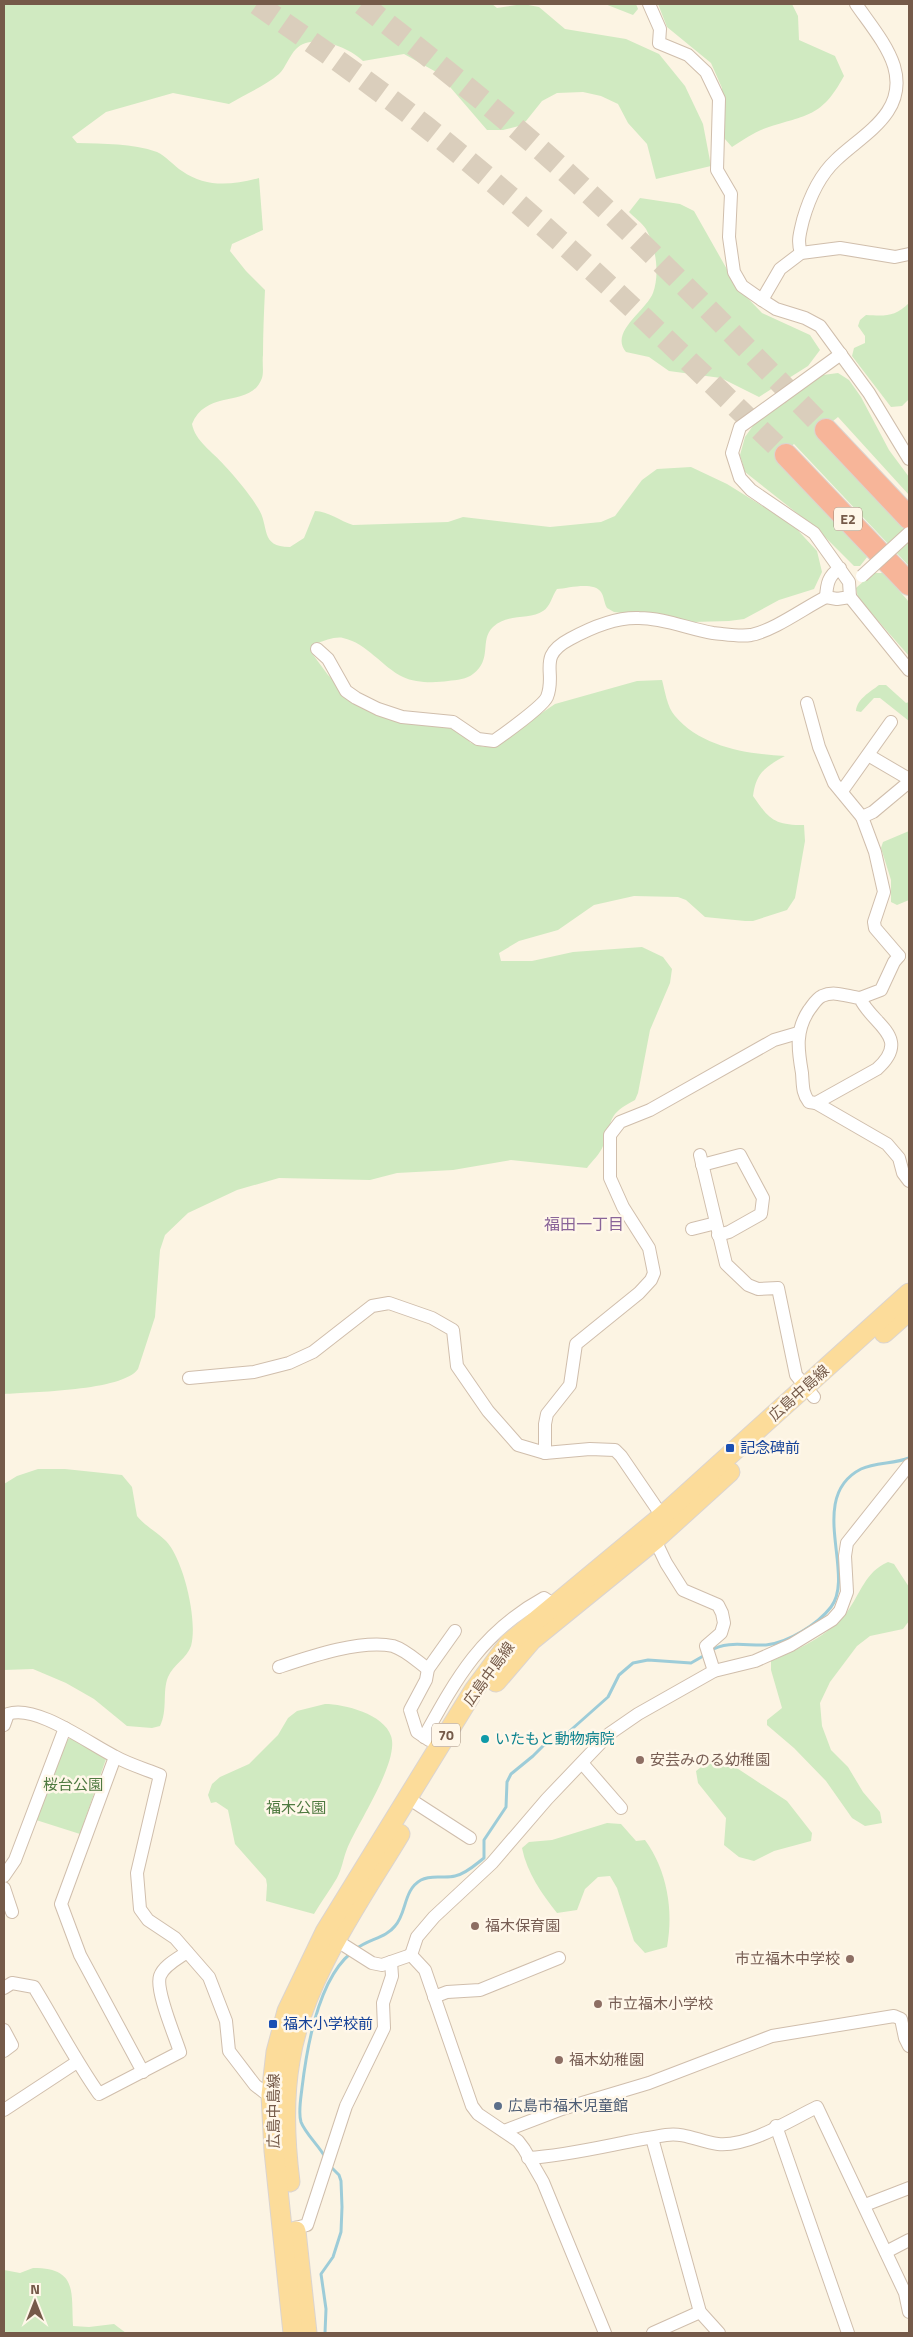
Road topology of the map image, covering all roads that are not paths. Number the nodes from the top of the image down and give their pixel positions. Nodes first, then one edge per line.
1 (650, 4) edge
2 (856, 4) edge
3 (801, 253) junction
4 (909, 254) edge
5 (762, 300) junction
6 (841, 354) junction
7 (826, 430) tunnel mouth
8 (786, 454) tunnel mouth
9 (909, 460) edge
10 (909, 518) edge
11 (909, 533) edge
12 (840, 568) junction
13 (849, 582) junction
14 (909, 584) edge
15 (826, 597) junction
16 (850, 597) junction
17 (317, 649) dead end
18 (909, 670) edge
19 (806, 702) dead end
20 (891, 722) dead end
21 (868, 755) junction
22 (909, 780) edge
23 (842, 791) junction
24 (862, 816) junction
25 (904, 956) edge
26 (860, 998) junction
27 (798, 1033) junction
28 (816, 1103) junction
29 (909, 1181) edge
30 (692, 1229) dead end
31 (717, 1229) junction
32 (909, 1293) edge
33 (909, 1311) edge
34 (189, 1378) dead end
35 (809, 1393) junction
36 (545, 1453) junction
37 (909, 1465) edge
38 (666, 1521) junction
39 (655, 1540) junction
40 (560, 1609) junction
41 (455, 1631) dead end
42 (279, 1667) dead end
43 (428, 1669) junction
44 (714, 1671) junction
45 (4, 1726) edge
46 (65, 1728) junction
47 (424, 1736) junction
48 (439, 1747) junction
49 (115, 1758) junction
50 (582, 1763) junction
51 (413, 1802) junction
52 (621, 1808) dead end
53 (470, 1838) dead end
54 (4, 1876) edge
55 (4, 1888) edge
56 (12, 1912) dead end
57 (330, 1936) junction
58 (187, 1952) junction
59 (411, 1955) junction
60 (559, 1958) dead end
61 (392, 1962) junction
62 (4, 1988) edge
63 (434, 1996) junction
64 (4, 2030) edge
65 (909, 2046) edge
66 (4, 2051) edge
67 (77, 2062) junction
68 (143, 2072) junction
69 (278, 2096) junction
70 (4, 2110) edge
71 (776, 2126) junction
72 (504, 2131) junction
73 (652, 2138) junction
74 (528, 2158) junction
75 (909, 2188) edge
76 (865, 2205) junction
77 (295, 2228) junction
78 (909, 2240) edge
79 (886, 2252) junction
80 (700, 2312) junction
81 (909, 2312) edge
82 (293, 2333) edge
83 (307, 2333) edge
84 (605, 2333) edge
85 (653, 2333) edge
86 (719, 2333) edge
87 (848, 2333) edge

1 - 5 street
2 - 3 street
3 - 4 street
3 - 5 street
5 - 6 street
6 - 9 street
6 - 12 street
7 - 10 highway
8 - 14 highway, E2
11 - 13 street, bridge
12 - 13 street
12 - 15 street
13 - 16 street
15 - 16 street
15 - 17 street
16 - 18 street
19 - 23 street
20 - 21 street
21 - 22 street
21 - 23 street
22 - 24 street
23 - 24 street
24 - 25 street
25 - 26 street
26 - 27 street
26 - 28 street
27 - 28 street
27 - 36 street
28 - 29 street
30 - 31 street
31 - 31 street
31 - 35 street
32 - 35 main road, 広島中島線 / 70
33 - 35 main road, 広島中島線 / 70
34 - 36 street
35 - 38 main road, 広島中島線 / 70
36 - 38 street
37 - 44 street
38 - 39 main road, 広島中島線 / 70
38 - 40 main road, 広島中島線 / 70
39 - 40 main road, 広島中島線 / 70
39 - 44 street
40 - 47 street
40 - 48 main road, 広島中島線 / 70
40 - 51 main road, 広島中島線 / 70
41 - 43 street
42 - 43 street
43 - 47 street
44 - 50 street
45 - 46 street
46 - 49 street
46 - 54 street
47 - 48 street
48 - 51 main road, 広島中島線 / 70
49 - 58 street
49 - 68 street
50 - 52 street
50 - 59 street
51 - 53 street
51 - 57 main road, 広島中島線 / 70
55 - 56 street
57 - 61 street
57 - 69 main road, 広島中島線 / 70
58 - 68 street
58 - 69 street
59 - 61 street
59 - 63 street
60 - 63 street
61 - 77 street
62 - 67 street
63 - 72 street
64 - 66 street
65 - 72 street
67 - 68 street
67 - 70 street
69 - 77 main road, 広島中島線 / 70
69 - 82 main road, 広島中島線 / 70
71 - 73 street
71 - 76 street
71 - 87 street
72 - 74 street
73 - 74 street
73 - 80 street
74 - 84 street
75 - 76 street
76 - 79 street
77 - 83 main road, 広島中島線 / 70
78 - 79 street
79 - 81 street
80 - 85 street
80 - 86 street

